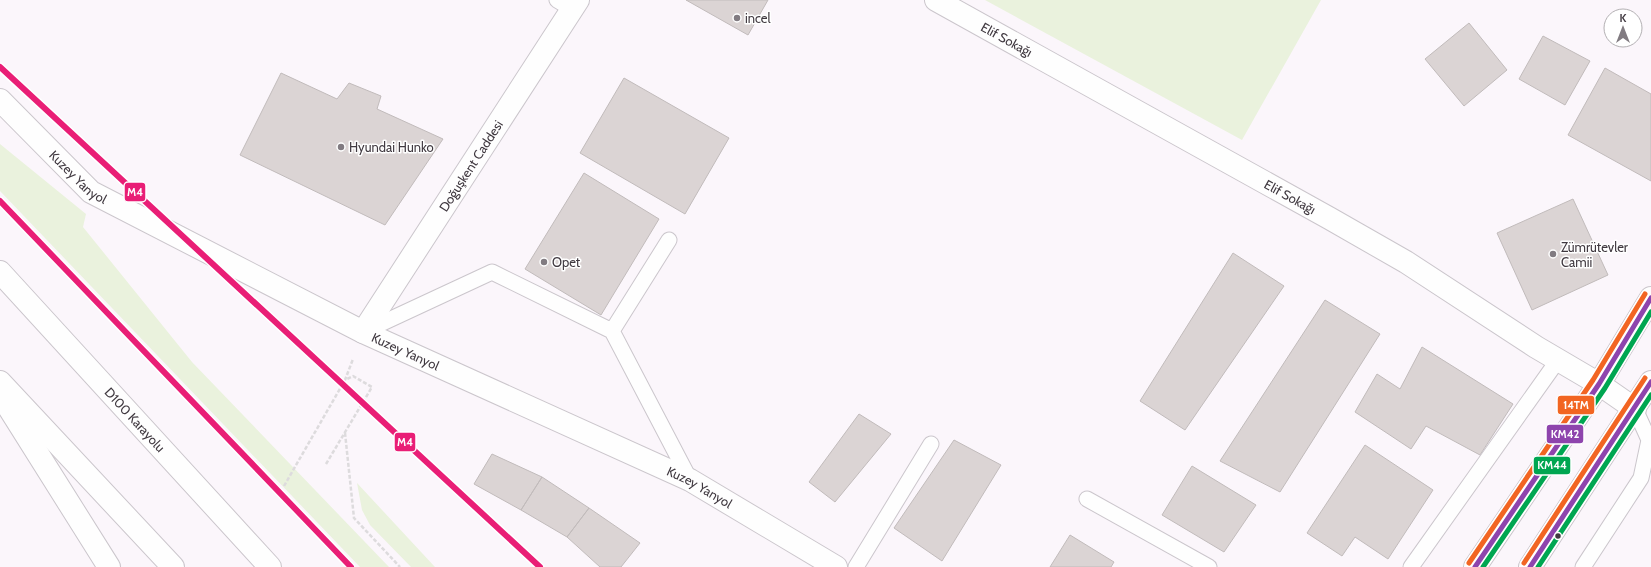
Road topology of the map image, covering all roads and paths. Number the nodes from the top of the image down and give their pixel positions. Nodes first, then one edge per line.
1 (936, 0) edge
2 (569, 3) edge
3 (0, 100) edge
4 (669, 240) dead end
5 (0, 272) edge
6 (1651, 298) edge
7 (612, 331) junction
8 (363, 332) junction
9 (1558, 360) junction
10 (345, 380) junction
11 (0, 382) edge
12 (1651, 382) edge
13 (1599, 384) junction
14 (0, 394) edge
15 (1634, 408) junction
16 (345, 433) junction
17 (931, 444) dead end
18 (326, 464) dead end
19 (690, 480) junction
20 (284, 486) dead end
21 (1087, 499) dead end
22 (109, 567) edge
23 (173, 567) edge
24 (270, 567) edge
25 (400, 567) edge
26 (836, 567) edge
27 (856, 567) edge
28 (1209, 567) edge
29 (1411, 567) edge
30 (1475, 567) edge
31 (1530, 567) edge
32 (1583, 567) edge

1 - 9 main road, Elif Sokağı
2 - 8 main road, Doğuşkent Caddesi
3 - 8 main road, Kuzey Yanyol
4 - 7 lane
5 - 24 main road, D100 Karayolu
6 - 13 main road
7 - 8 lane
7 - 19 lane
8 - 10 path
8 - 19 main road, Kuzey Yanyol
9 - 13 main road, Elif Sokağı
9 - 29 lane
10 - 16 path
10 - 20 path
11 - 23 main road
12 - 15 main road
13 - 15 main road, Elif Sokağı
13 - 30 main road
14 - 22 main road
15 - 31 main road
15 - 32 lane
16 - 18 path
16 - 25 path
17 - 27 lane
19 - 26 main road, Kuzey Yanyol
21 - 28 lane

